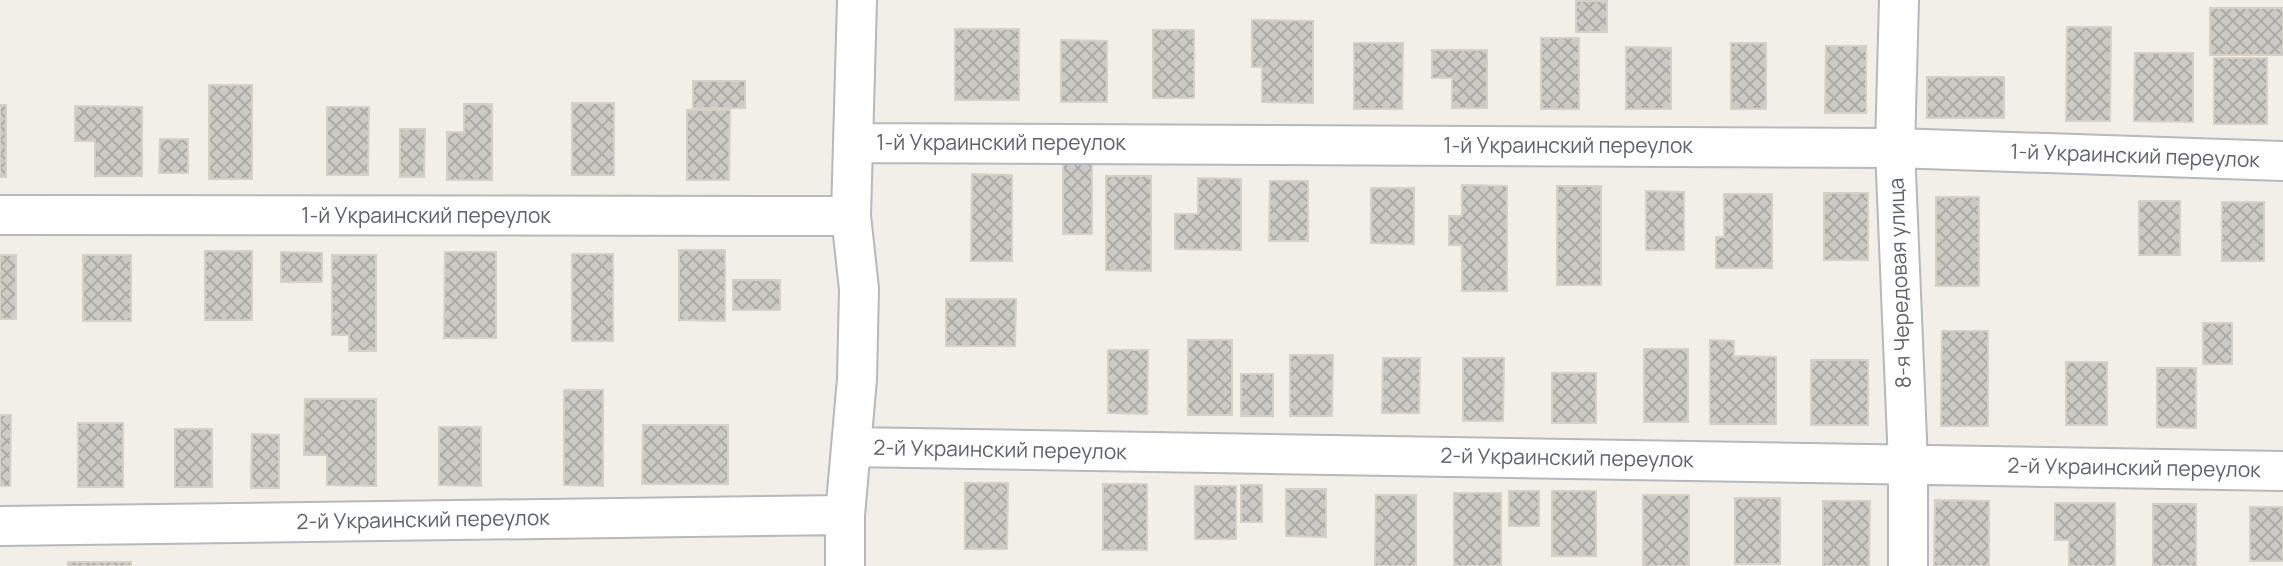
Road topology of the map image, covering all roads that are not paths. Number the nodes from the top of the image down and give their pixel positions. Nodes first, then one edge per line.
1 (857, 0) edge
2 (1899, 0) edge
3 (853, 143) junction
4 (1895, 148) junction
5 (2283, 161) edge
6 (0, 215) edge
7 (851, 216) junction
8 (851, 447) junction
9 (1908, 463) junction
10 (2283, 471) edge
11 (845, 515) junction
12 (0, 526) edge
13 (845, 566) edge
14 (1908, 566) edge

1 - 3 street
2 - 4 street, 8-я Чередовая улица
3 - 4 street, 1-й Украинский переулок
3 - 7 street
4 - 5 street, 1-й Украинский переулок
4 - 9 street, 8-я Чередовая улица
6 - 7 street, 1-й Украинский переулок
7 - 8 street
8 - 9 street, 2-й Украинский переулок
8 - 11 street
9 - 10 street, 2-й Украинский переулок
9 - 14 street, 8-я Чередовая улица
11 - 12 street, 2-й Украинский переулок
11 - 13 street

